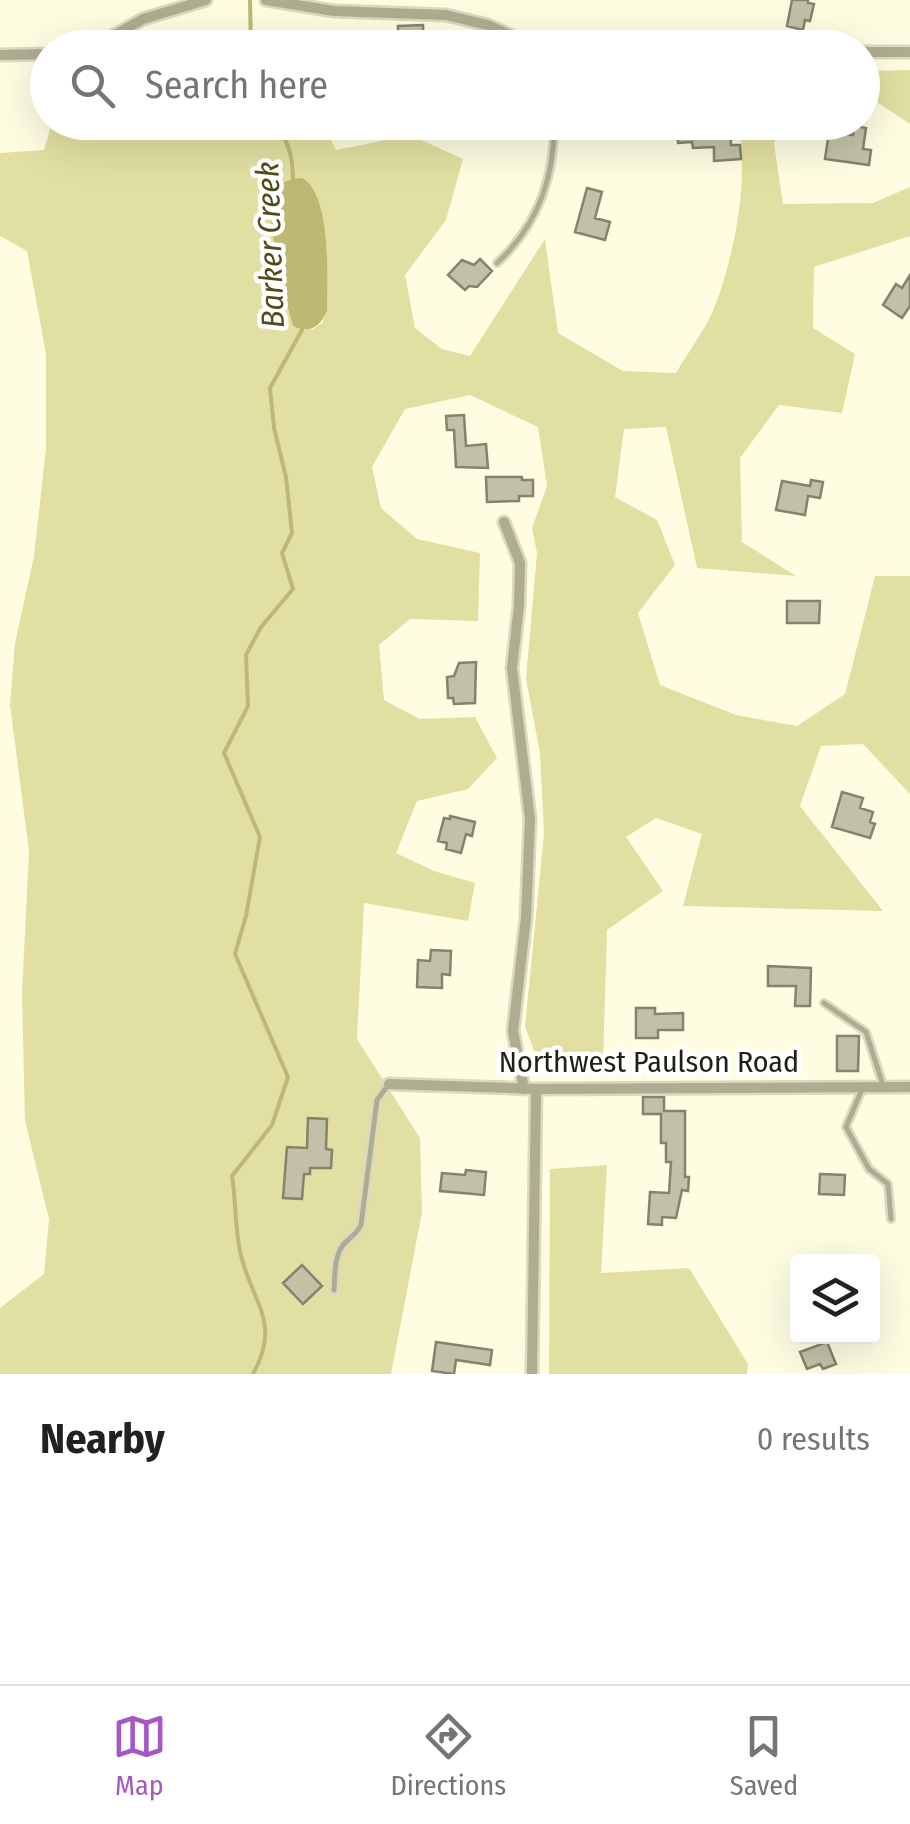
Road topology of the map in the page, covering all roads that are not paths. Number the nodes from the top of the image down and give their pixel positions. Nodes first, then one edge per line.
1 (206, 0) edge
2 (266, 0) edge
3 (125, 30) edge
4 (499, 30) edge
5 (880, 52) edge
6 (910, 52) edge
7 (0, 54) edge
8 (30, 54) edge
9 (554, 140) edge
10 (497, 263) dead end
11 (504, 522) dead end
12 (824, 1003) dead end
13 (389, 1084) joint
14 (864, 1087) junction
15 (910, 1087) edge
16 (884, 1088) junction
17 (530, 1089) junction
18 (891, 1220) dead end
19 (334, 1290) dead end
20 (532, 1374) edge

1 - 3 street
2 - 4 street
5 - 6 street
7 - 8 street
9 - 10 lane
11 - 17 street
12 - 16 lane
13 - 17 street, Northwest Paulson Road
13 - 19 lane
14 - 16 street, Northwest Paulson Road
14 - 17 street, Northwest Paulson Road
14 - 18 lane
15 - 16 street, Northwest Paulson Road
17 - 20 street

